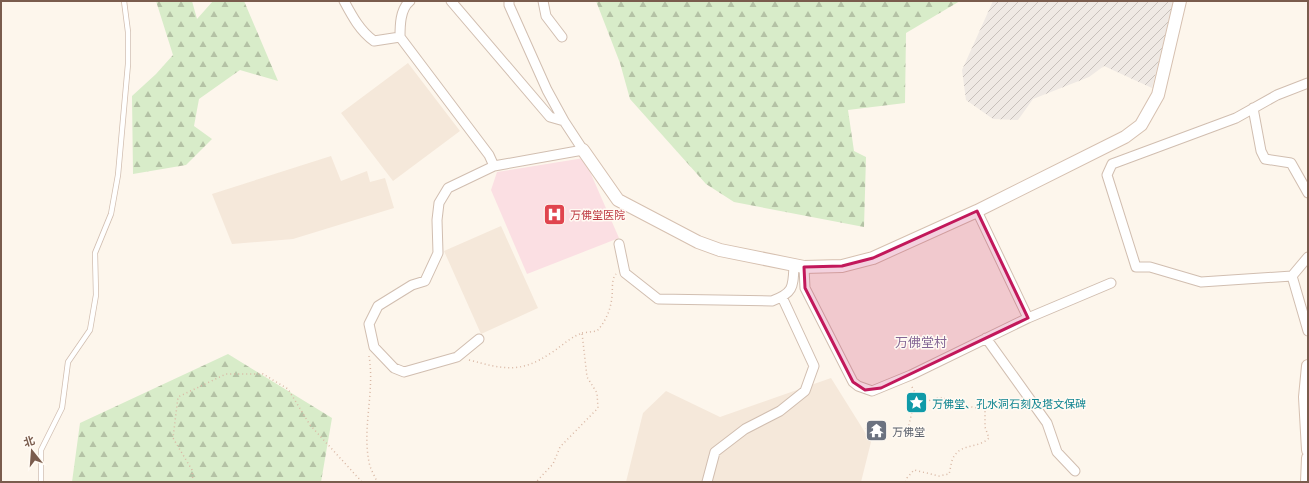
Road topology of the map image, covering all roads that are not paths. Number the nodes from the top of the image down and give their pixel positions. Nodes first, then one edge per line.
1 (124, 1) edge
2 (344, 1) edge
3 (451, 1) edge
4 (510, 1) edge
5 (543, 1) edge
6 (1180, 1) edge
7 (408, 2) edge
8 (400, 37) junction
9 (562, 37) dead end
10 (1308, 83) edge
11 (1253, 108) junction
12 (564, 121) junction
13 (583, 150) junction
14 (494, 166) junction
15 (1308, 193) edge
16 (977, 211) junction
17 (619, 244) dead end
18 (1308, 257) edge
19 (799, 266) junction
20 (1292, 276) junction
21 (1111, 283) dead end
22 (782, 297) junction
23 (1028, 318) junction
24 (1308, 331) edge
25 (986, 338) junction
26 (479, 339) dead end
27 (1308, 366) edge
28 (1308, 450) edge
29 (1308, 458) edge
30 (1075, 471) dead end
31 (41, 482) edge
32 (707, 482) edge
33 (1307, 482) edge

1 - 31 lane
2 - 8 street
3 - 12 street
4 - 12 street
5 - 9 street
6 - 16 street
7 - 8 street
8 - 14 street
10 - 11 street
11 - 15 street
11 - 20 street
12 - 13 street
13 - 14 street
13 - 19 street
14 - 26 street
16 - 19 street
16 - 23 street
17 - 22 street
18 - 20 street
19 - 22 street
19 - 25 street
20 - 24 street
21 - 23 street
22 - 32 street
23 - 25 street
25 - 30 street
27 - 28 street
29 - 33 street

